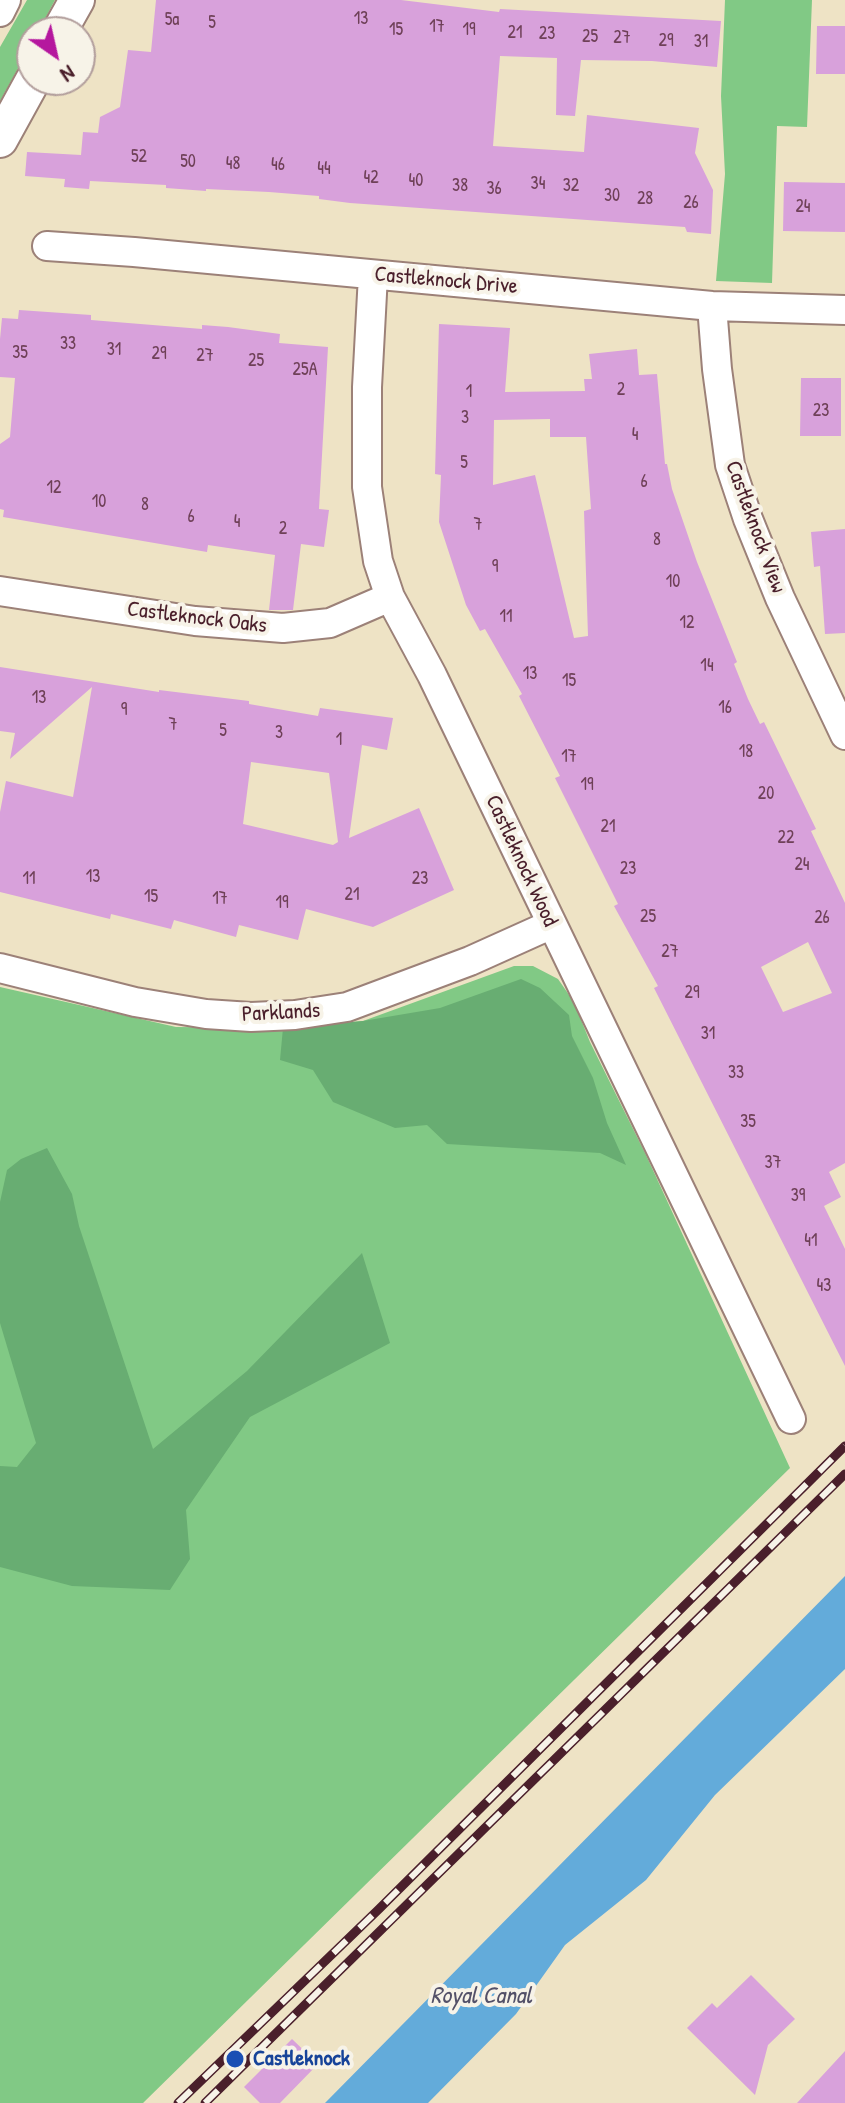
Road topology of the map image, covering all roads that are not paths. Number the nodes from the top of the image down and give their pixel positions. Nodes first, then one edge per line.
1 (6, 0) edge
2 (0, 12) edge
3 (24, 96) edge
4 (0, 140) edge
5 (47, 246) dead end
6 (373, 275) junction
7 (712, 306) junction
8 (845, 310) edge
9 (0, 591) edge
10 (390, 597) junction
11 (832, 679) edge
12 (845, 735) edge
13 (550, 925) junction
14 (0, 968) edge
15 (791, 1419) dead end

1 - 2 street
3 - 4 street
5 - 6 street, Castleknock Drive
6 - 7 street, Castleknock Drive
6 - 10 street, Castleknock Wood
7 - 8 street, Castleknock Drive
7 - 11 street, Castleknock View
9 - 10 street, Castleknock Oaks
10 - 13 street, Castleknock Wood
11 - 12 street, Castleknock View
13 - 14 street, Parklands
13 - 15 street, Castleknock Wood

